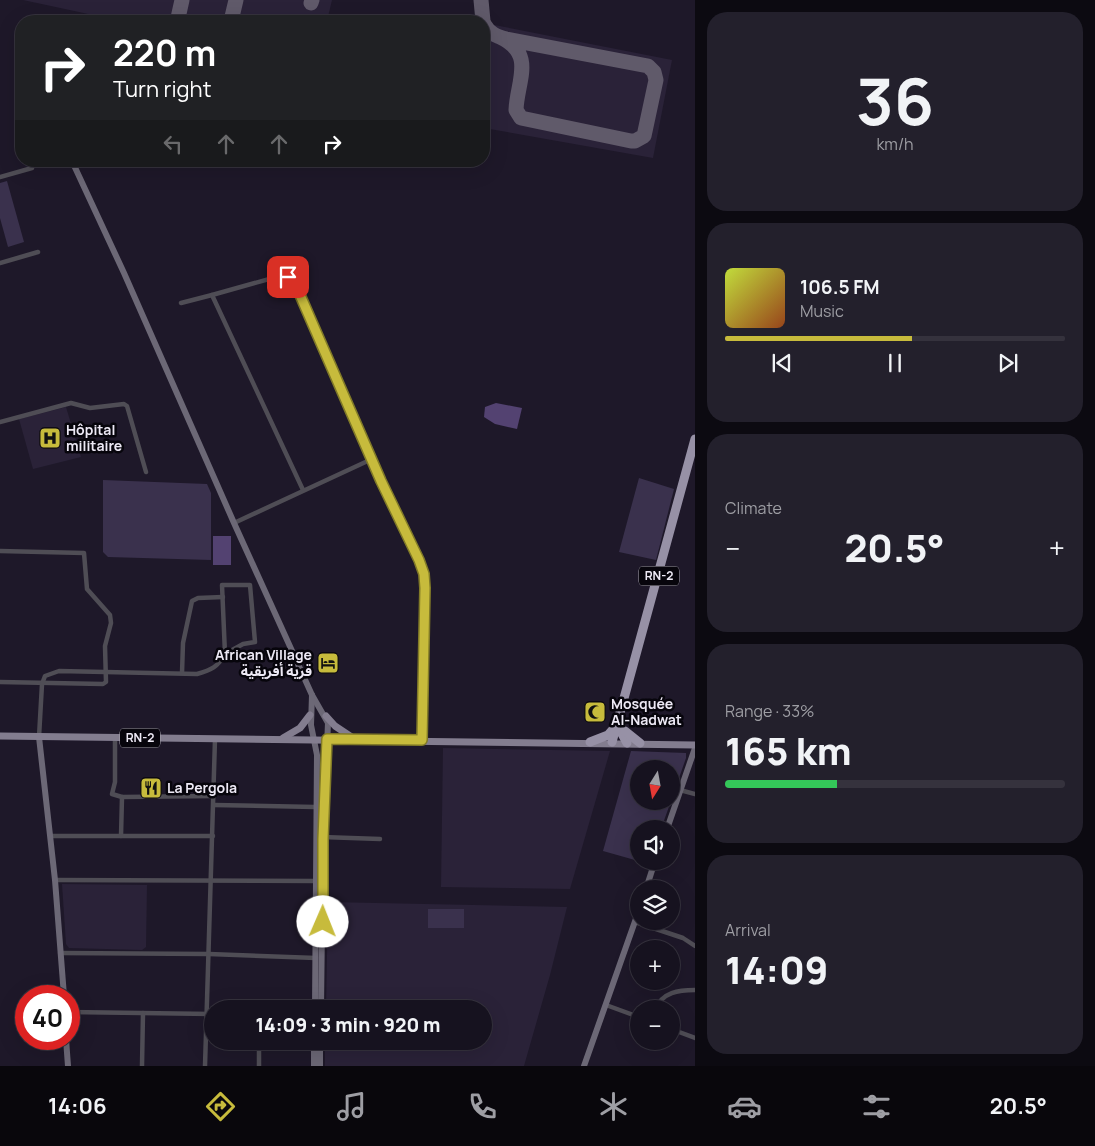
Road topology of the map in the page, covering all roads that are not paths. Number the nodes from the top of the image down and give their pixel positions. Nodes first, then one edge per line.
1 (75, 167) edge
2 (32, 168) dead end
3 (0, 177) edge
4 (38, 252) dead end
5 (0, 263) edge
6 (212, 296) junction
7 (181, 303) dead end
8 (0, 422) edge
9 (695, 439) edge
10 (372, 459) junction
11 (146, 472) dead end
12 (304, 490) junction
13 (234, 523) junction
14 (0, 551) edge
15 (223, 597) junction
16 (225, 654) junction
17 (107, 672) junction
18 (182, 673) junction
19 (0, 682) edge
20 (42, 684) junction
21 (312, 694) junction
22 (310, 715) junction
23 (326, 716) junction
24 (620, 723) junction
25 (0, 736) edge
26 (39, 737) junction
27 (115, 738) junction
28 (215, 739) junction
29 (315, 739) junction
30 (327, 739) junction
31 (356, 739) junction
32 (280, 740) junction
33 (422, 740) junction
34 (590, 742) junction
35 (612, 742) junction
36 (627, 743) junction
37 (640, 743) junction
38 (695, 746) edge
39 (680, 790) joint
40 (695, 794) edge
41 (214, 796) junction
42 (122, 797) junction
43 (214, 805) junction
44 (316, 807) junction
45 (51, 836) junction
46 (121, 836) junction
47 (213, 836) junction
48 (315, 837) junction
49 (323, 837) junction
50 (380, 839) dead end
51 (55, 880) junction
52 (210, 881) junction
53 (316, 881) junction
54 (324, 882) junction
55 (632, 930) edge
56 (659, 930) edge
57 (695, 946) edge
58 (60, 953) junction
59 (209, 954) junction
60 (319, 958) junction
61 (63, 985) edge
62 (695, 990) edge
63 (207, 1000) edge
64 (316, 1000) edge
65 (321, 1000) edge
66 (661, 1000) edge
67 (606, 1005) junction
68 (80, 1012) edge
69 (144, 1013) junction
70 (630, 1013) edge
71 (204, 1014) edge
72 (680, 1032) edge
73 (695, 1038) edge
74 (67, 1050) edge
75 (205, 1050) edge
76 (260, 1050) edge
77 (314, 1050) edge
78 (320, 1050) edge
79 (68, 1066) edge
80 (142, 1066) edge
81 (205, 1066) edge
82 (259, 1066) edge
83 (314, 1066) edge
84 (320, 1066) edge
85 (584, 1066) edge

1 - 13 street
2 - 3 street
4 - 5 street
6 - 7 street
6 - 10 street
6 - 12 street
8 - 11 street
9 - 24 highway, RN-2
10 - 12 street
10 - 33 street
12 - 13 street
13 - 21 street
14 - 17 street
15 - 16 street
15 - 16 street
15 - 18 street
16 - 18 street
17 - 18 street
17 - 20 street
17 - 20 street
19 - 20 street
20 - 26 street
21 - 22 street
21 - 23 street
22 - 29 street
22 - 32 main road
23 - 30 street
23 - 31 main road
24 - 34 highway
24 - 35 highway, RN-2
24 - 36 highway
24 - 37 highway
25 - 26 main road, RN-2
26 - 27 main road, RN-2
26 - 45 street
27 - 28 main road, RN-2
27 - 42 street
28 - 32 main road, RN-2
28 - 41 street
29 - 30 main road, RN-2
29 - 32 main road, RN-2
29 - 44 street
30 - 31 main road, RN-2
30 - 49 street
31 - 33 main road, RN-2
33 - 34 main road, RN-2
34 - 35 main road, RN-2
35 - 36 main road
36 - 37 main road
37 - 38 main road
38 - 39 street
39 - 40 street
41 - 42 street
41 - 43 street
42 - 46 street
43 - 44 street
43 - 47 street
44 - 48 street
45 - 46 street
45 - 51 street
46 - 47 street
47 - 52 street
48 - 49 street
48 - 53 street
49 - 50 street
49 - 54 street
51 - 52 street
51 - 58 street
52 - 53 street
52 - 59 street
53 - 54 street
53 - 60 street
54 - 60 street
55 - 67 street
56 - 57 street
58 - 59 street
58 - 61 street
59 - 60 street
59 - 63 street
60 - 64 street
60 - 65 street
62 - 66 street
67 - 70 street
67 - 85 street
68 - 69 street
69 - 71 street
69 - 80 street
72 - 73 street
74 - 79 street
75 - 81 street
76 - 82 street
77 - 83 street
78 - 84 street

